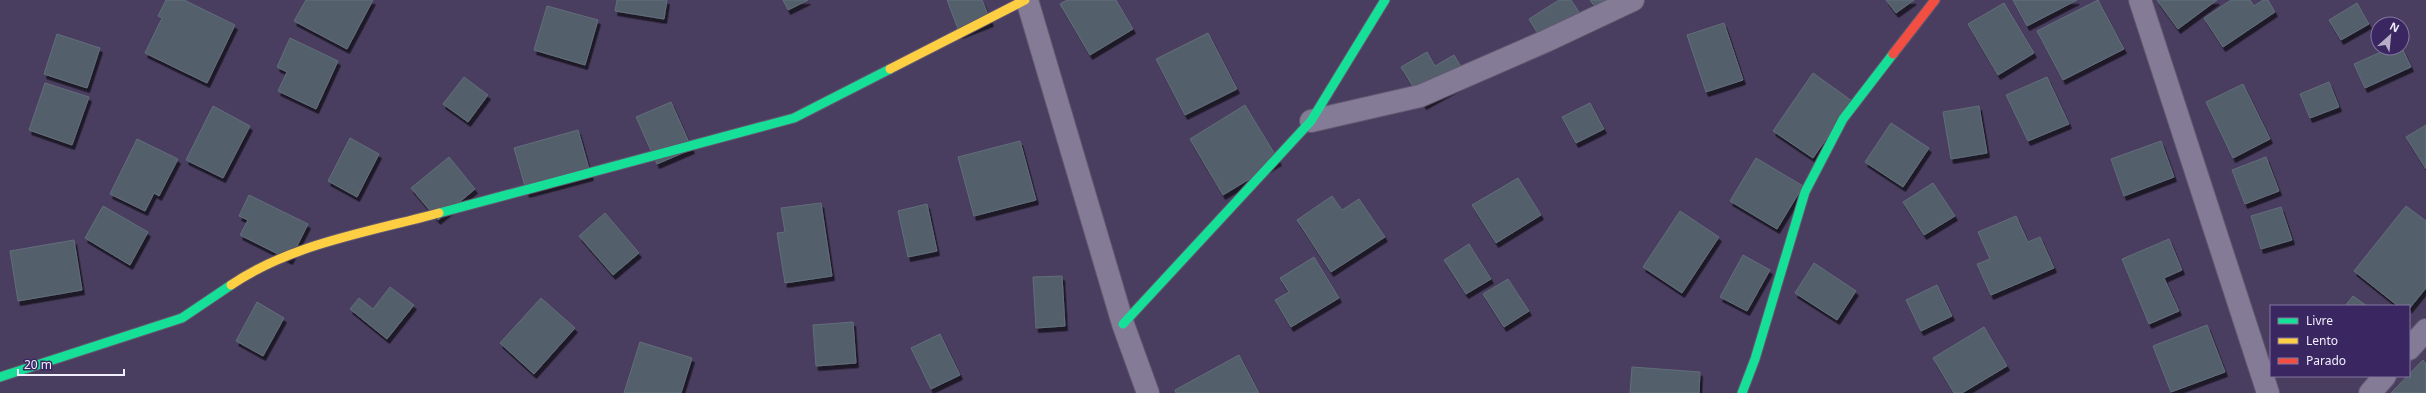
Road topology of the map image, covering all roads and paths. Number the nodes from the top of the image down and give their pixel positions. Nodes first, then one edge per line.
1 (1026, 0) edge
2 (1385, 0) edge
3 (1633, 0) edge
4 (1934, 0) edge
5 (2140, 0) edge
6 (1311, 121) junction
7 (1123, 324) junction
8 (2426, 330) edge
9 (2410, 348) edge
10 (0, 376) edge
11 (2384, 377) edge
12 (1148, 393) edge
13 (1742, 393) edge
14 (2268, 393) edge
15 (2370, 393) edge

1 - 7 street
1 - 10 street
2 - 6 street
3 - 6 street
4 - 13 street
5 - 14 street
6 - 7 street
7 - 12 street
8 - 9 street
11 - 15 street

